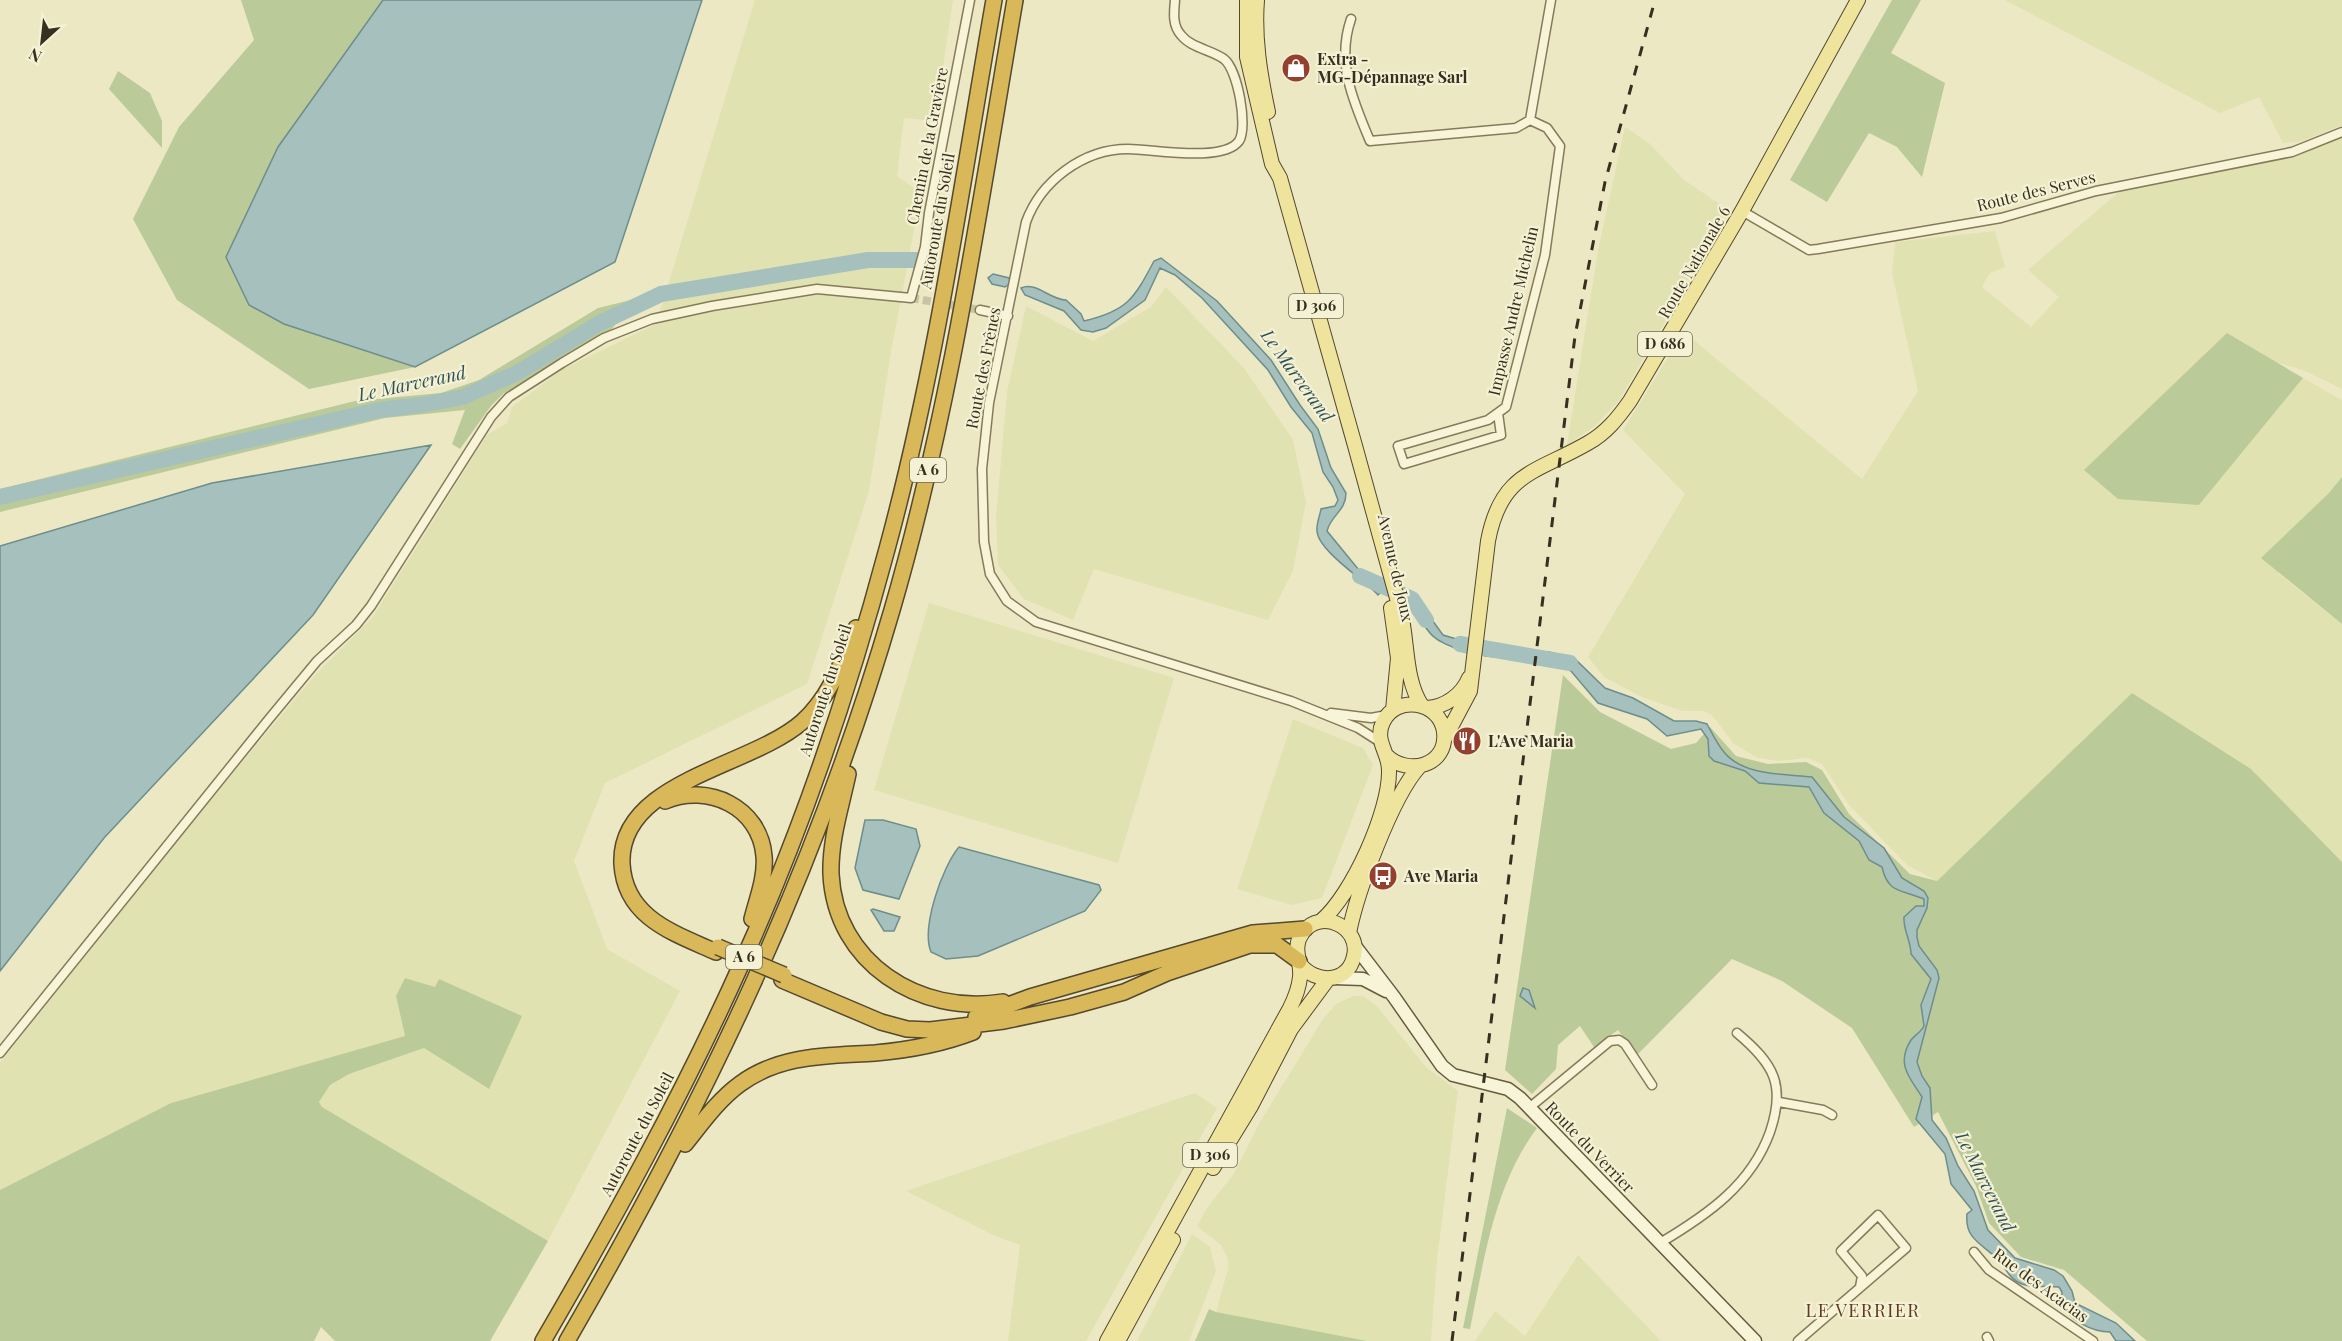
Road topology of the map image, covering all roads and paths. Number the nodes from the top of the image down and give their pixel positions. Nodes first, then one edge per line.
1 (970, 0) edge
2 (994, 0) edge
3 (1015, 0) edge
4 (1175, 0) edge
5 (1247, 0) edge
6 (1257, 0) edge
7 (1551, 0) edge
8 (1858, 0) edge
9 (1351, 19) dead end
10 (1530, 120) junction
11 (2342, 132) edge
12 (1280, 178) junction
13 (1742, 211) junction
14 (980, 310) tunnel mouth
15 (1008, 316) junction
16 (1498, 413) junction
17 (887, 548) junction
18 (1395, 605) junction
19 (1474, 666) junction
20 (865, 696) junction
21 (1425, 707) junction
22 (1322, 712) junction
23 (1390, 712) junction
24 (1444, 740) junction
25 (1380, 742) junction
26 (1387, 756) junction
27 (1419, 767) junction
28 (1321, 921) junction
29 (1305, 929) junction
30 (1349, 933) junction
31 (1355, 946) junction
32 (717, 949) junction
33 (1300, 962) junction
34 (741, 966) junction
35 (783, 978) junction
36 (1331, 978) junction
37 (1030, 997) junction
38 (1394, 997) junction
39 (1004, 1021) junction
40 (1737, 1033) dead end
41 (0, 1053) edge
42 (1653, 1085) dead end
43 (1779, 1102) junction
44 (1529, 1108) junction
45 (1832, 1115) dead end
46 (665, 1167) junction
47 (1660, 1243) junction
48 (1974, 1252) dead end
49 (1860, 1287) junction
50 (543, 1341) edge
51 (567, 1341) edge
52 (1107, 1341) edge
53 (1118, 1341) edge
54 (1755, 1341) edge
55 (1798, 1341) edge
56 (2092, 1341) edge

1 - 41 street, Chemin de la Gravière
2 - 17 highway, Autoroute du Soleil / A 6
3 - 20 highway, A 6
4 - 15 street, Route des Frênes
5 - 12 main road, Avenue de Joux / D 306
6 - 12 main road, Avenue de Joux / D 306
7 - 10 street
8 - 13 main road, Route Nationale 6 / D 686
9 - 10 street
10 - 16 street, Impasse Andre Michelin
11 - 13 street, Route des Serves
12 - 18 main road, Avenue de Joux / D 306
13 - 19 main road, Route Nationale 6 / D 686
14 - 15 street
15 - 22 street, Route des Frênes
16 - 16 street, Impasse Andre Michelin
17 - 32 highway
17 - 34 highway, Autoroute du Soleil / A 6
18 - 21 main road, Avenue de Joux / D 306
18 - 23 main road, Avenue de Joux / D 306
19 - 21 main road, Route Nationale 6
19 - 24 main road, Route Nationale 6 / D 686
20 - 37 highway
20 - 46 highway, A 6
21 - 23 main road
21 - 24 main road
22 - 23 street, Route des Frênes
22 - 25 street, Route des Frênes
23 - 25 main road
24 - 27 main road
25 - 26 main road
26 - 27 main road
26 - 28 main road
27 - 30 main road
28 - 29 main road
28 - 30 main road
29 - 33 main road
29 - 37 highway
30 - 31 main road
31 - 36 main road
31 - 38 main road, Route du Verrier
32 - 34 highway
32 - 35 highway, bridge
33 - 36 main road
33 - 39 highway
33 - 52 main road, D 306
34 - 50 highway, Autoroute du Soleil / A 6
35 - 37 highway
35 - 39 highway
36 - 38 main road, Route du Verrier
36 - 53 main road, D 306
38 - 44 main road, Route du Verrier
39 - 46 highway
40 - 43 street
42 - 44 street
43 - 45 street
43 - 47 street
44 - 47 main road, Route du Verrier
46 - 51 highway, A 6
47 - 54 main road, Route du Verrier
48 - 56 street, Rue des Acacias
49 - 49 street
49 - 55 street

